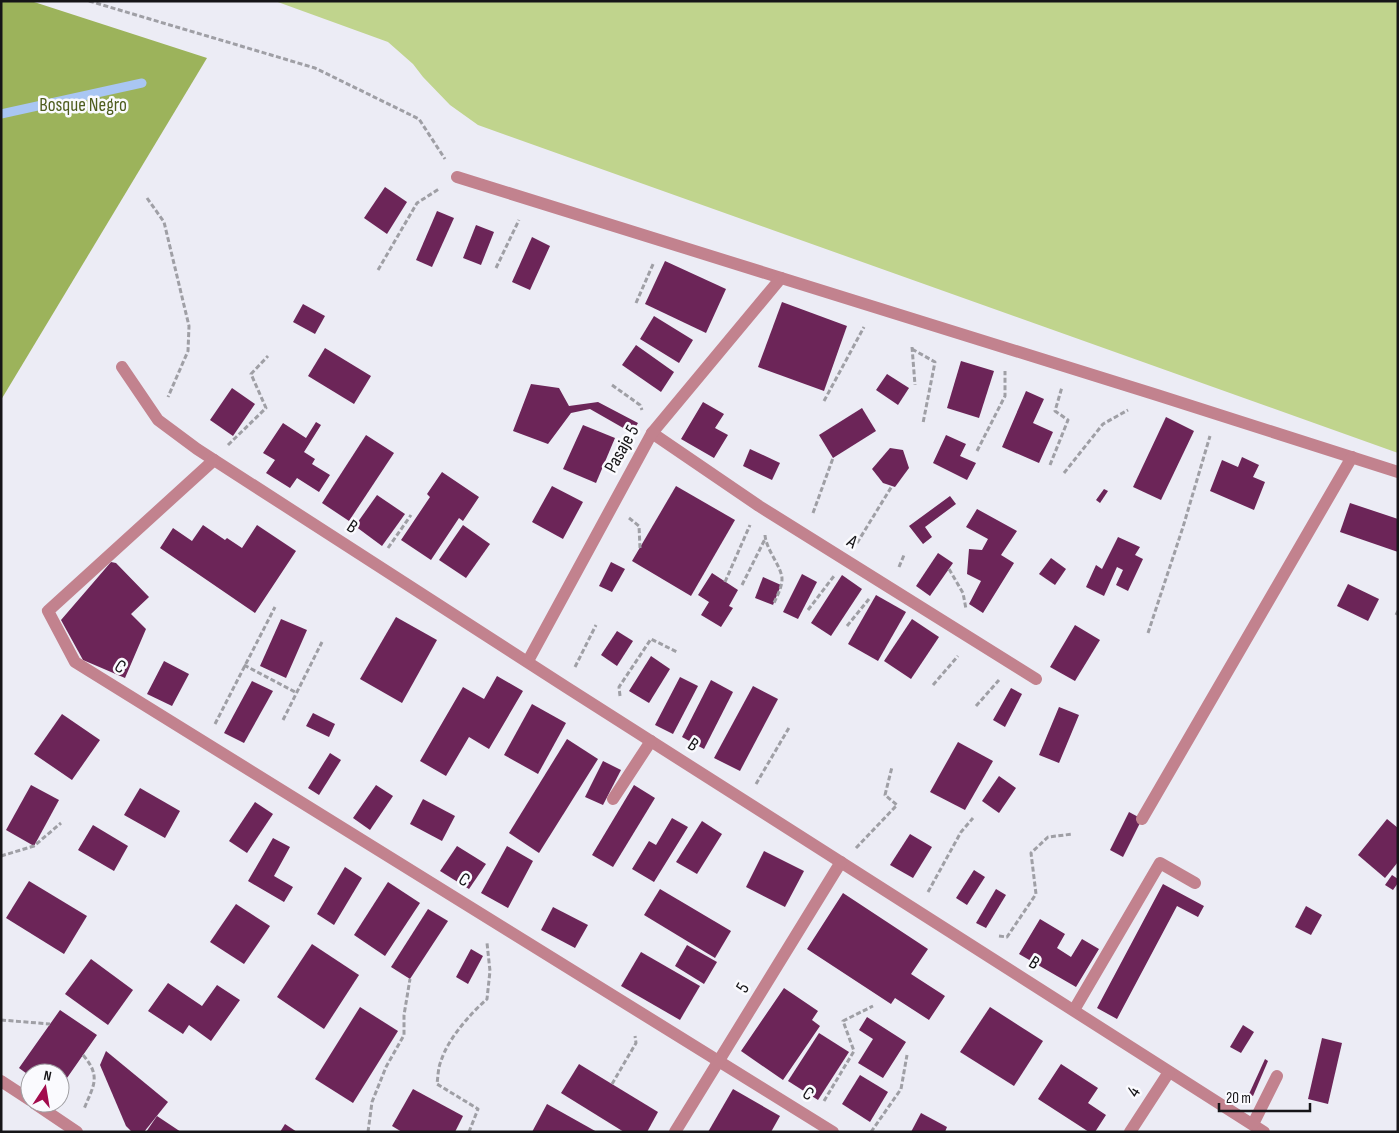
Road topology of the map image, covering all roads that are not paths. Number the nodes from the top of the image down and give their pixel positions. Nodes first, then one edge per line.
1 (458, 177) road end
2 (781, 278) junction
3 (122, 367) dead end
4 (652, 433) junction
5 (1352, 457) junction
6 (214, 460) junction
7 (1398, 472) edge
8 (528, 661) junction
9 (1036, 680) dead end
10 (651, 741) junction
11 (614, 799) dead end
12 (1142, 819) dead end
13 (842, 862) junction
14 (1195, 883) dead end
15 (1074, 1010) junction
16 (720, 1061) junction
17 (1169, 1072) junction
18 (1277, 1076) dead end
19 (1, 1081) edge
20 (20, 1093) edge
21 (49, 1113) edge
22 (1253, 1124) junction
23 (76, 1131) edge
24 (675, 1132) edge
25 (834, 1132) edge
26 (1130, 1132) edge
27 (1264, 1132) edge

1 - 2 street
2 - 4 street, Pasaje 5
2 - 5 street
3 - 6 street, B
4 - 8 street, Pasaje 5
4 - 9 street, A
5 - 7 street
5 - 12 street
6 - 8 street, B
6 - 16 street, C
8 - 10 street, B
10 - 11 street
10 - 13 street, B
13 - 15 street, B
13 - 16 street, 5
14 - 15 street
15 - 17 street, B
16 - 24 street, 5
16 - 25 street, C
17 - 22 street, B
17 - 26 street, 4
18 - 22 street
19 - 20 street
21 - 23 street
22 - 27 street, B

